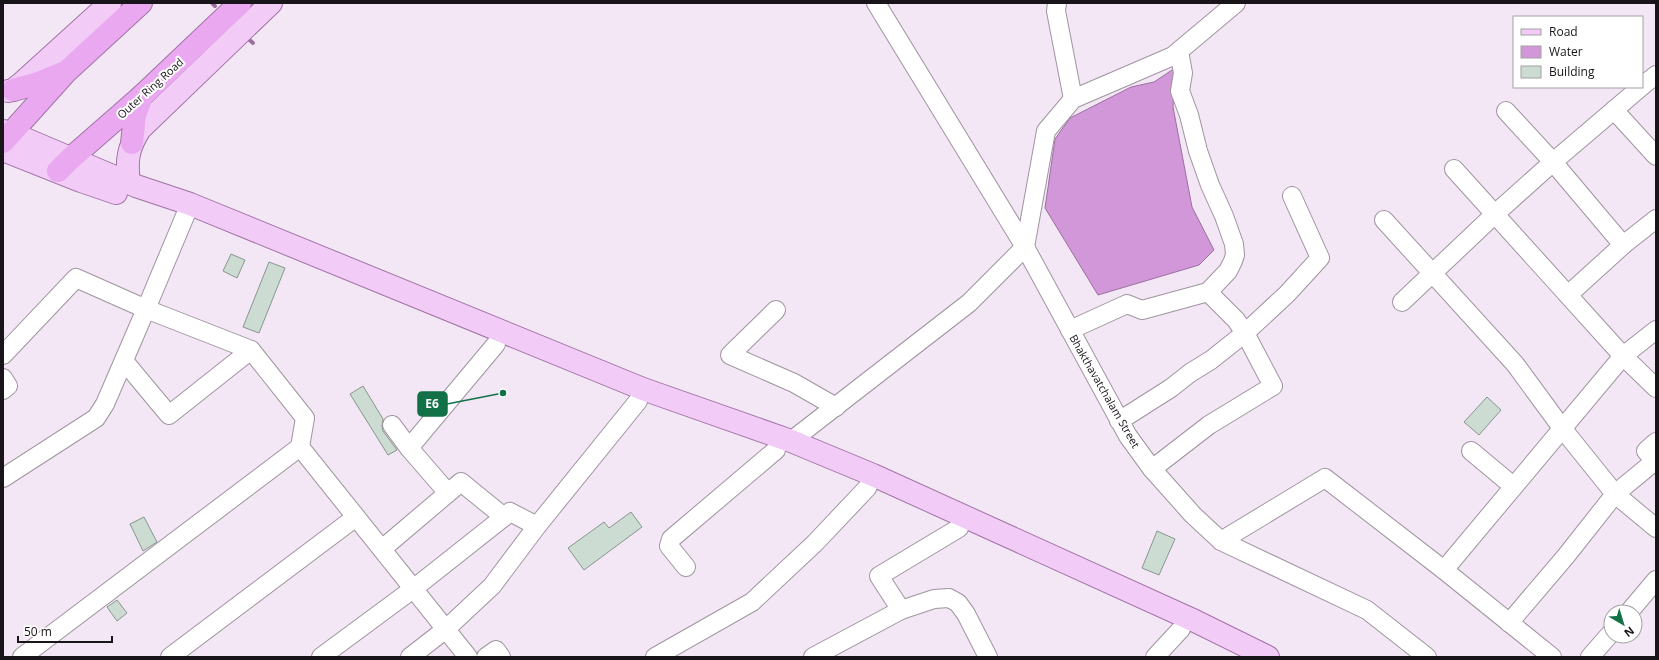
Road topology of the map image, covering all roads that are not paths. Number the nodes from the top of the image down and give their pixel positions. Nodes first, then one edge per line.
1 (110, 3) edge
2 (141, 3) edge
3 (271, 3) edge
4 (876, 3) edge
5 (1056, 3) edge
6 (1236, 3) edge
7 (240, 13) edge
8 (217, 40) junction
9 (1179, 51) junction
10 (66, 72) junction
11 (1656, 75) edge
12 (1643, 86) edge
13 (1641, 88) edge
14 (8, 91) edge
15 (142, 96) junction
16 (1073, 100) junction
17 (1614, 110) junction
18 (1506, 111) dead end
19 (5, 139) edge
20 (132, 142) junction
21 (1656, 156) edge
22 (1553, 162) junction
23 (64, 165) junction
24 (1454, 169) dead end
25 (129, 183) junction
26 (1292, 196) dead end
27 (187, 210) junction
28 (1495, 214) junction
29 (1384, 220) dead end
30 (1656, 220) edge
31 (1623, 245) junction
32 (1025, 247) junction
33 (1432, 273) junction
34 (1208, 292) junction
35 (1568, 295) junction
36 (1402, 302) dead end
37 (146, 309) junction
38 (776, 310) dead end
39 (1070, 330) junction
40 (1656, 330) edge
41 (1245, 333) junction
42 (496, 344) junction
43 (251, 350) junction
44 (3, 355) edge
45 (1624, 356) junction
46 (124, 361) junction
47 (3, 378) edge
48 (1656, 388) edge
49 (3, 390) edge
50 (638, 401) junction
51 (836, 407) junction
52 (1119, 421) junction
53 (392, 425) dead end
54 (1562, 428) junction
55 (1656, 442) edge
56 (784, 446) junction
57 (300, 447) junction
58 (409, 448) junction
59 (1471, 452) dead end
60 (1152, 470) junction
61 (3, 478) edge
62 (870, 481) junction
63 (1513, 486) junction
64 (448, 493) junction
65 (1615, 494) junction
66 (356, 517) junction
67 (504, 517) junction
68 (537, 526) junction
69 (959, 528) junction
70 (1656, 528) edge
71 (1221, 541) junction
72 (382, 549) junction
73 (686, 567) dead end
74 (1444, 570) junction
75 (1656, 580) edge
76 (413, 589) junction
77 (1636, 604) edge
78 (901, 610) junction
79 (1510, 623) junction
80 (1181, 629) junction
81 (446, 630) junction
82 (1603, 642) edge
83 (22, 657) edge
84 (170, 657) edge
85 (321, 657) edge
86 (410, 657) edge
87 (468, 657) edge
88 (486, 657) edge
89 (501, 657) edge
90 (655, 657) edge
91 (813, 657) edge
92 (988, 657) edge
93 (1155, 657) edge
94 (1238, 657) edge
95 (1268, 657) edge
96 (1427, 657) edge
97 (1552, 657) edge
98 (1590, 657) edge

1 - 14 main road
2 - 10 highway
3 - 7 main road
4 - 32 street, Bhakthavatchalam Street
5 - 16 street
6 - 9 street
7 - 8 highway, Outer Ring Road
8 - 15 highway, Outer Ring Road
8 - 20 main road
9 - 16 street
9 - 34 street
10 - 14 highway
10 - 19 highway
11 - 12 street
13 - 17 street
15 - 20 highway
15 - 23 highway, Outer Ring Road
16 - 32 street
17 - 21 street
17 - 22 street
18 - 22 street
19 - 23 main road
20 - 25 main road
22 - 28 street
22 - 31 street
23 - 25 main road
23 - 27 main road
24 - 28 street
25 - 27 main road
26 - 41 street
27 - 37 street
27 - 42 main road
27 - 56 main road
28 - 33 street
28 - 35 street
29 - 33 street
30 - 31 street
31 - 35 street
32 - 39 street, Bhakthavatchalam Street
32 - 51 street
33 - 36 street
33 - 54 street
34 - 39 street
34 - 41 street
35 - 45 street
37 - 43 street
37 - 44 street
37 - 46 street
38 - 51 street
39 - 52 street, Bhakthavatchalam Street
40 - 45 street
41 - 52 street
41 - 60 street
42 - 50 main road
42 - 58 street
43 - 46 street
43 - 57 street
45 - 48 street
45 - 54 street
46 - 61 street
47 - 49 street
50 - 56 main road
50 - 68 street
51 - 56 street
52 - 60 street, Bhakthavatchalam Street
53 - 58 street
54 - 63 street
54 - 65 street
55 - 65 street
56 - 62 main road
56 - 73 street
57 - 66 street
57 - 83 street
58 - 64 street
59 - 63 street
60 - 71 street, Bhakthavatchalam Street
62 - 69 main road
62 - 90 street
62 - 95 main road
63 - 74 street
64 - 67 street
64 - 72 street
65 - 70 street
65 - 79 street
66 - 72 street
66 - 84 street
67 - 68 street
67 - 76 street
68 - 81 street
69 - 78 street
69 - 80 main road
71 - 74 street
71 - 96 street, Bhakthavatchalam Street
72 - 76 street
74 - 79 street
75 - 77 street
76 - 81 street
76 - 85 street
78 - 91 street
78 - 92 street
79 - 97 street
80 - 93 street
80 - 94 main road
81 - 86 street
81 - 87 street
82 - 98 street
88 - 89 street

